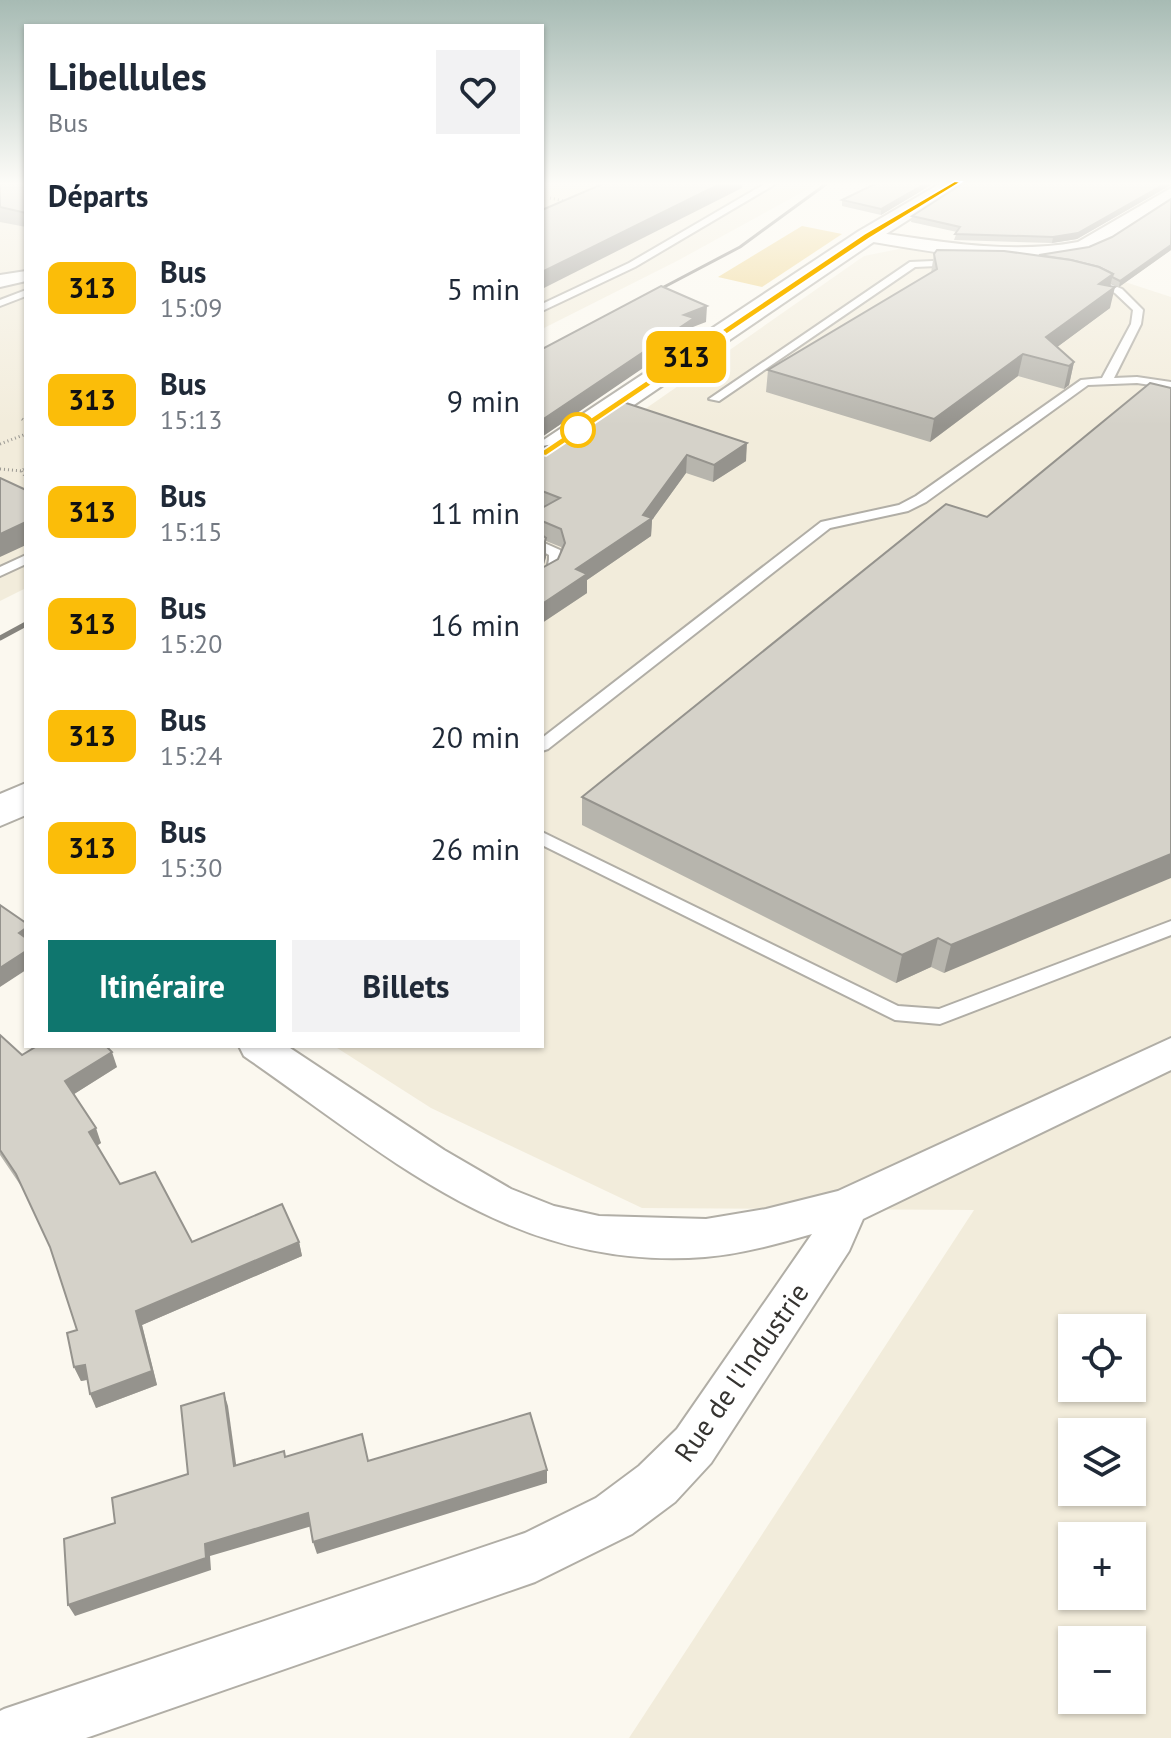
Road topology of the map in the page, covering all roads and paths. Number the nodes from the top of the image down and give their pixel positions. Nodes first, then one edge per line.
1 (635, 263) edge
2 (827, 263) edge
3 (975, 264) edge
4 (24, 276) edge
5 (1075, 277) edge
6 (0, 281) edge
7 (24, 294) edge
8 (0, 303) edge
9 (544, 307) edge
10 (1107, 380) junction
11 (1171, 385) edge
12 (715, 399) dead end
13 (24, 435) edge
14 (0, 444) edge
15 (544, 453) edge
16 (0, 469) edge
17 (24, 469) edge
18 (544, 547) edge
19 (24, 560) edge
20 (0, 572) edge
21 (544, 580) edge
22 (544, 744) edge
23 (544, 839) edge
24 (1171, 928) edge
25 (261, 1048) edge
26 (1171, 1053) edge
27 (846, 1207) junction
28 (4, 1738) edge

1 - 9 lane
2 - 15 street
3 - 12 lane
4 - 6 street
5 - 10 lane
7 - 8 lane
10 - 11 lane
10 - 22 lane
13 - 14 path
16 - 17 path
18 - 21 lane
19 - 20 lane
23 - 24 lane
25 - 27 street
26 - 27 street
27 - 28 street, Rue de l'Industrie

